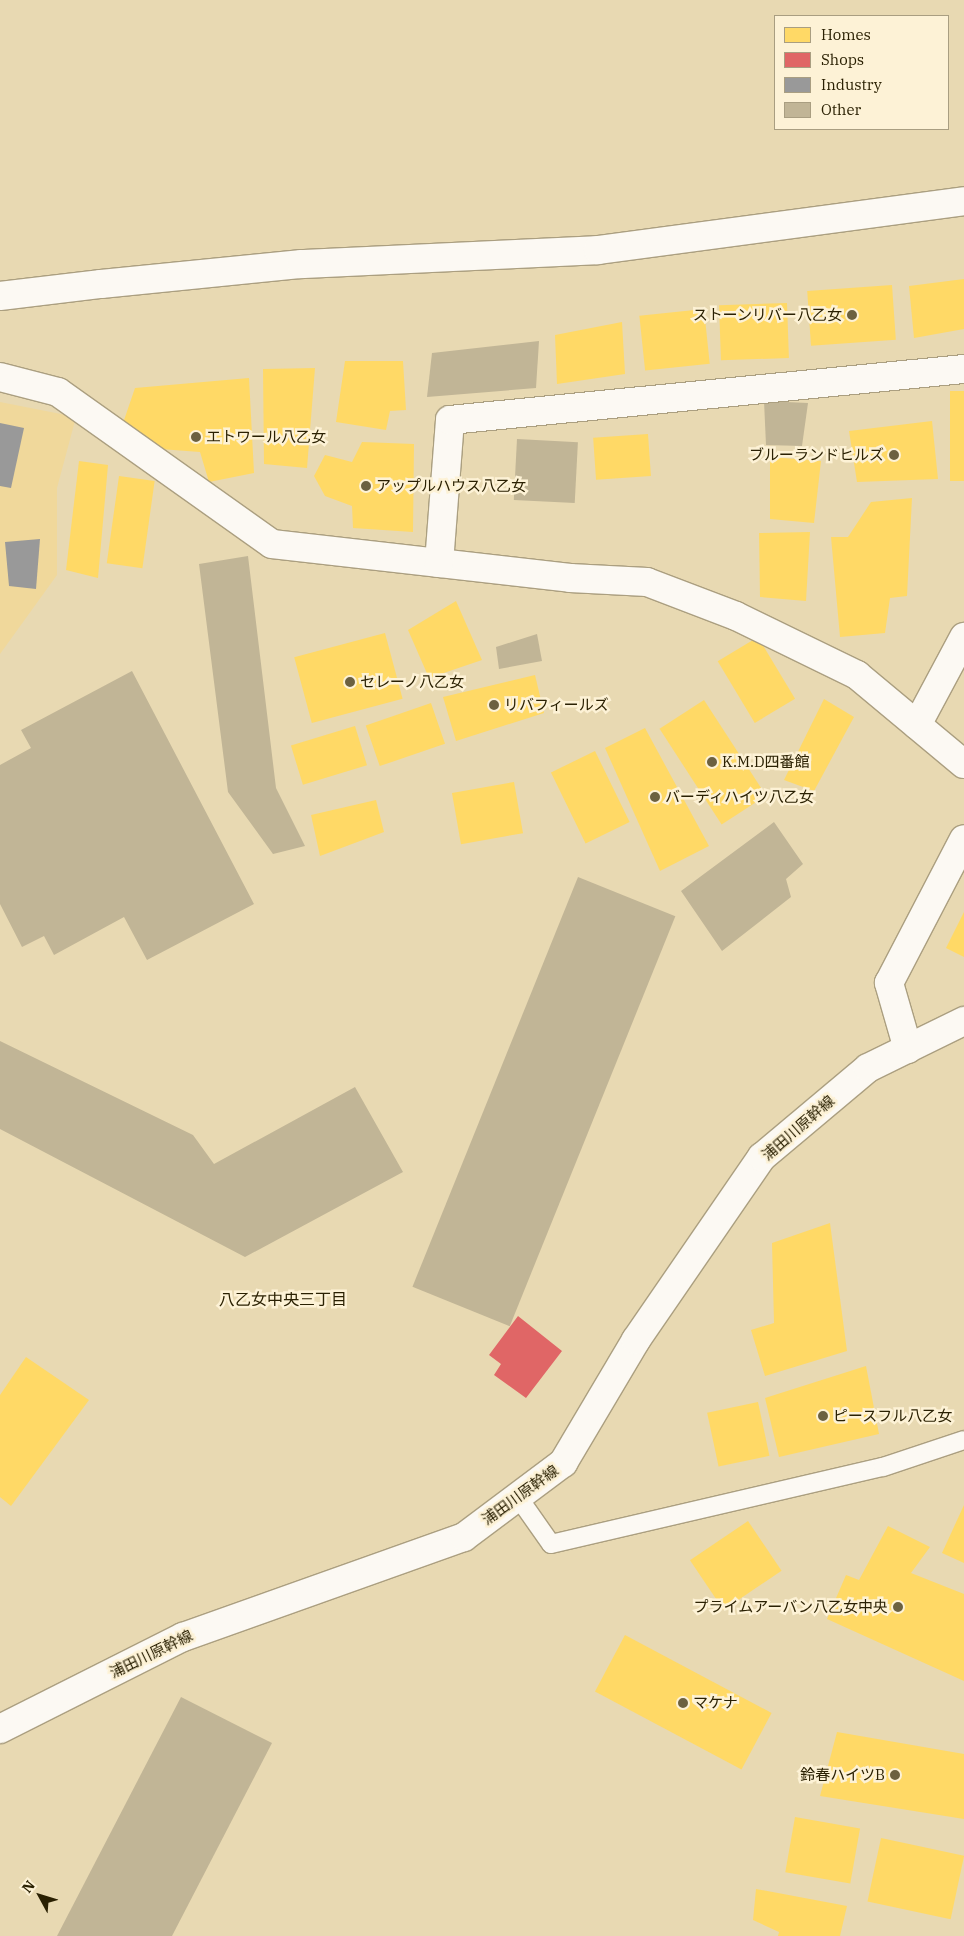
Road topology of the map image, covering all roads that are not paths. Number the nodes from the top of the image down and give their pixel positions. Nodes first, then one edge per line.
1 (964, 201) edge
2 (0, 296) edge
3 (964, 369) edge
4 (0, 377) edge
5 (439, 563) junction
6 (964, 637) edge
7 (917, 725) junction
8 (964, 764) edge
9 (964, 839) edge
10 (964, 1021) edge
11 (908, 1049) junction
12 (964, 1440) edge
13 (518, 1497) junction
14 (0, 1730) edge

1 - 2 street
3 - 5 street
4 - 5 street
5 - 7 street
6 - 7 street
7 - 8 street
9 - 11 street
10 - 11 street, 浦田川原幹線
11 - 13 street, 浦田川原幹線
12 - 13 lane
13 - 14 street, 浦田川原幹線

